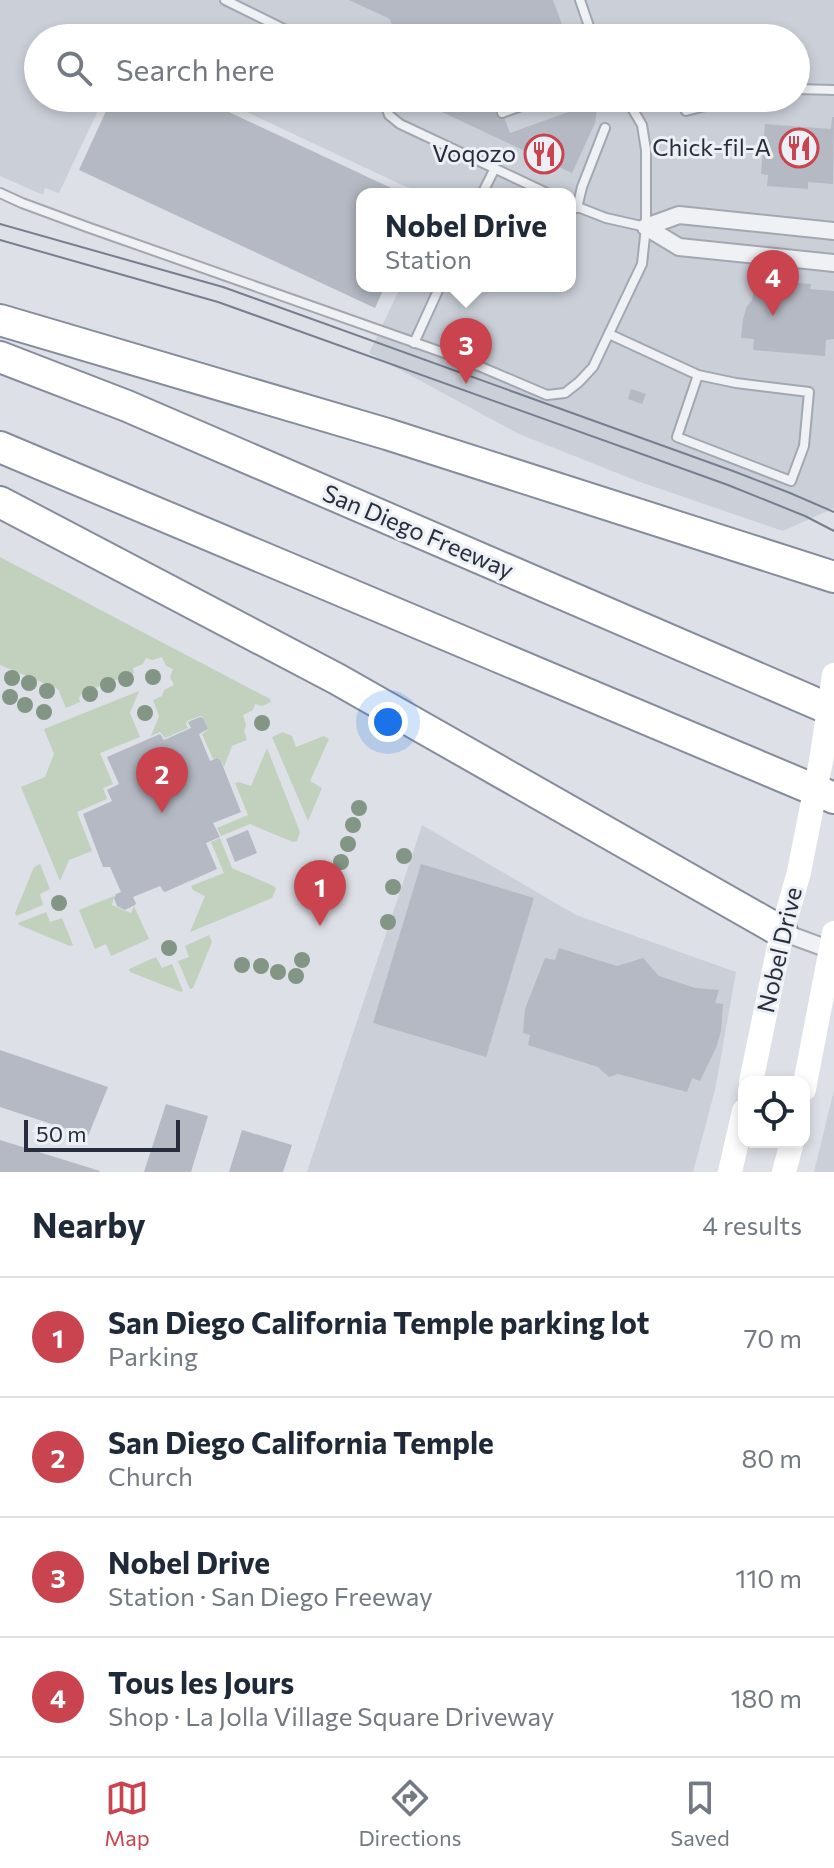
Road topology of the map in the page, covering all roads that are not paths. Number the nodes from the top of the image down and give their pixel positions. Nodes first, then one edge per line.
1 (225, 0) edge
2 (580, 0) edge
3 (274, 24) edge
4 (588, 24) edge
5 (810, 89) edge
6 (834, 90) edge
7 (388, 112) edge
8 (634, 112) edge
9 (605, 128) dead end
10 (495, 168) junction
11 (485, 188) edge
12 (537, 188) edge
13 (0, 193) edge
14 (576, 201) edge
15 (576, 207) edge
16 (646, 227) junction
17 (834, 231) edge
18 (834, 263) edge
19 (437, 292) edge
20 (0, 320) edge
21 (609, 334) junction
22 (414, 343) junction
23 (0, 357) edge
24 (698, 375) junction
25 (0, 447) edge
26 (0, 502) edge
27 (834, 577) edge
28 (834, 675) edge
29 (834, 711) edge
30 (834, 798) edge
31 (782, 932) junction
32 (833, 942) edge
33 (752, 1076) edge
34 (807, 1076) edge
35 (738, 1137) edge
36 (790, 1148) edge
37 (730, 1172) edge
38 (784, 1172) edge

1 - 3 lane
2 - 4 lane
5 - 6 lane
7 - 10 lane
8 - 16 lane
9 - 14 lane
10 - 11 lane
10 - 12 lane
13 - 22 lane
15 - 16 lane
16 - 17 street
16 - 18 street
16 - 21 lane
19 - 22 lane
20 - 27 highway
21 - 22 lane
21 - 24 lane
23 - 29 highway, San Diego Freeway
24 - 24 lane
25 - 30 highway
26 - 31 highway
28 - 31 main road, Nobel Drive, bridge
31 - 32 street
31 - 33 main road, Nobel Drive
32 - 34 main road, Nobel Drive
35 - 37 main road
36 - 38 main road

